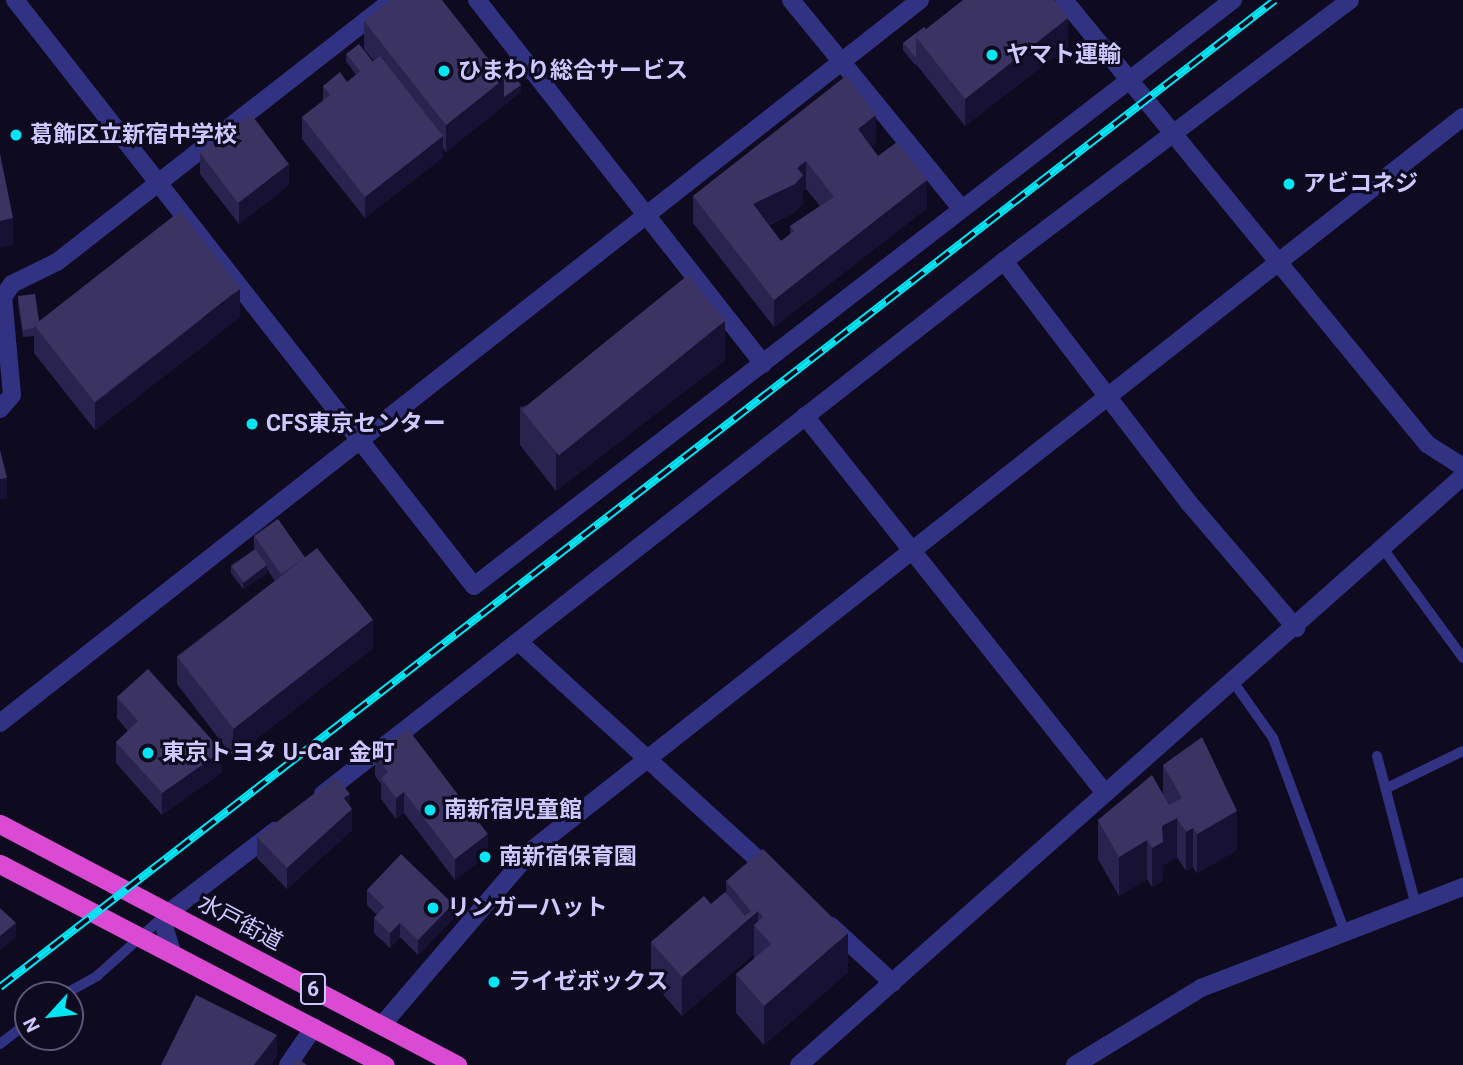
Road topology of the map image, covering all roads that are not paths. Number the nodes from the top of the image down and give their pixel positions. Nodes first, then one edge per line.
1 (15, 0) edge
2 (392, 0) edge
3 (477, 0) edge
4 (792, 0) edge
5 (920, 0) edge
6 (1064, 0) edge
7 (1233, 0) edge
8 (1350, 0) edge
9 (841, 61) junction
10 (1127, 81) junction
11 (1463, 117) edge
12 (1170, 136) junction
13 (158, 184) junction
14 (961, 208) junction
15 (646, 216) junction
16 (1004, 261) junction
17 (1275, 262) junction
18 (763, 364) junction
19 (1107, 396) junction
20 (0, 409) edge
21 (805, 416) junction
22 (360, 440) junction
23 (1463, 467) edge
24 (1463, 476) edge
25 (1384, 550) junction
26 (913, 552) junction
27 (1296, 628) junction
28 (520, 643) junction
29 (1463, 658) edge
30 (1234, 683) junction
31 (0, 721) edge
32 (1463, 751) edge
33 (1377, 756) dead end
34 (650, 759) junction
35 (1387, 788) junction
36 (1105, 793) junction
37 (0, 824) edge
38 (0, 864) edge
39 (1463, 887) edge
40 (792, 890) edge
41 (1416, 906) junction
42 (812, 909) edge
43 (168, 913) junction
44 (1344, 930) junction
45 (141, 938) junction
46 (172, 952) junction
47 (82, 981) edge
48 (893, 983) junction
49 (382, 1026) junction
50 (314, 1027) junction
51 (14, 1033) edge
52 (0, 1044) edge
53 (288, 1065) edge
54 (385, 1065) edge
55 (457, 1065) edge
56 (799, 1065) edge
57 (1074, 1065) edge

1 - 13 street
2 - 13 street
3 - 15 street
4 - 9 street
5 - 9 street
6 - 10 street
7 - 10 street
8 - 12 street
9 - 14 street
9 - 15 street
10 - 12 street
10 - 14 street
11 - 17 street
12 - 16 street
12 - 17 street
13 - 20 street
13 - 22 street
14 - 18 street
15 - 18 street
15 - 22 street
16 - 19 street
16 - 21 street
17 - 19 street
17 - 23 street
18 - 22 street
19 - 26 street
19 - 27 street
21 - 26 street
21 - 28 street
22 - 31 street
24 - 25 street
25 - 27 street
25 - 29 lane
26 - 34 street
26 - 36 street
27 - 30 street
28 - 34 street
28 - 43 street
30 - 36 street
30 - 44 lane
32 - 35 lane
33 - 35 lane
34 - 40 street
34 - 49 street
35 - 41 lane
36 - 48 street
37 - 43 highway, 水戸街道 / 6
38 - 45 highway, 6
39 - 41 street
41 - 44 street
42 - 48 street
43 - 45 lane
43 - 46 street
43 - 49 highway, 水戸街道 / 6
44 - 57 street
45 - 46 highway, 6
45 - 47 lane
46 - 50 highway, 6
48 - 56 street
49 - 55 highway, 水戸街道 / 6
50 - 53 street
50 - 54 highway, 6
51 - 52 lane

